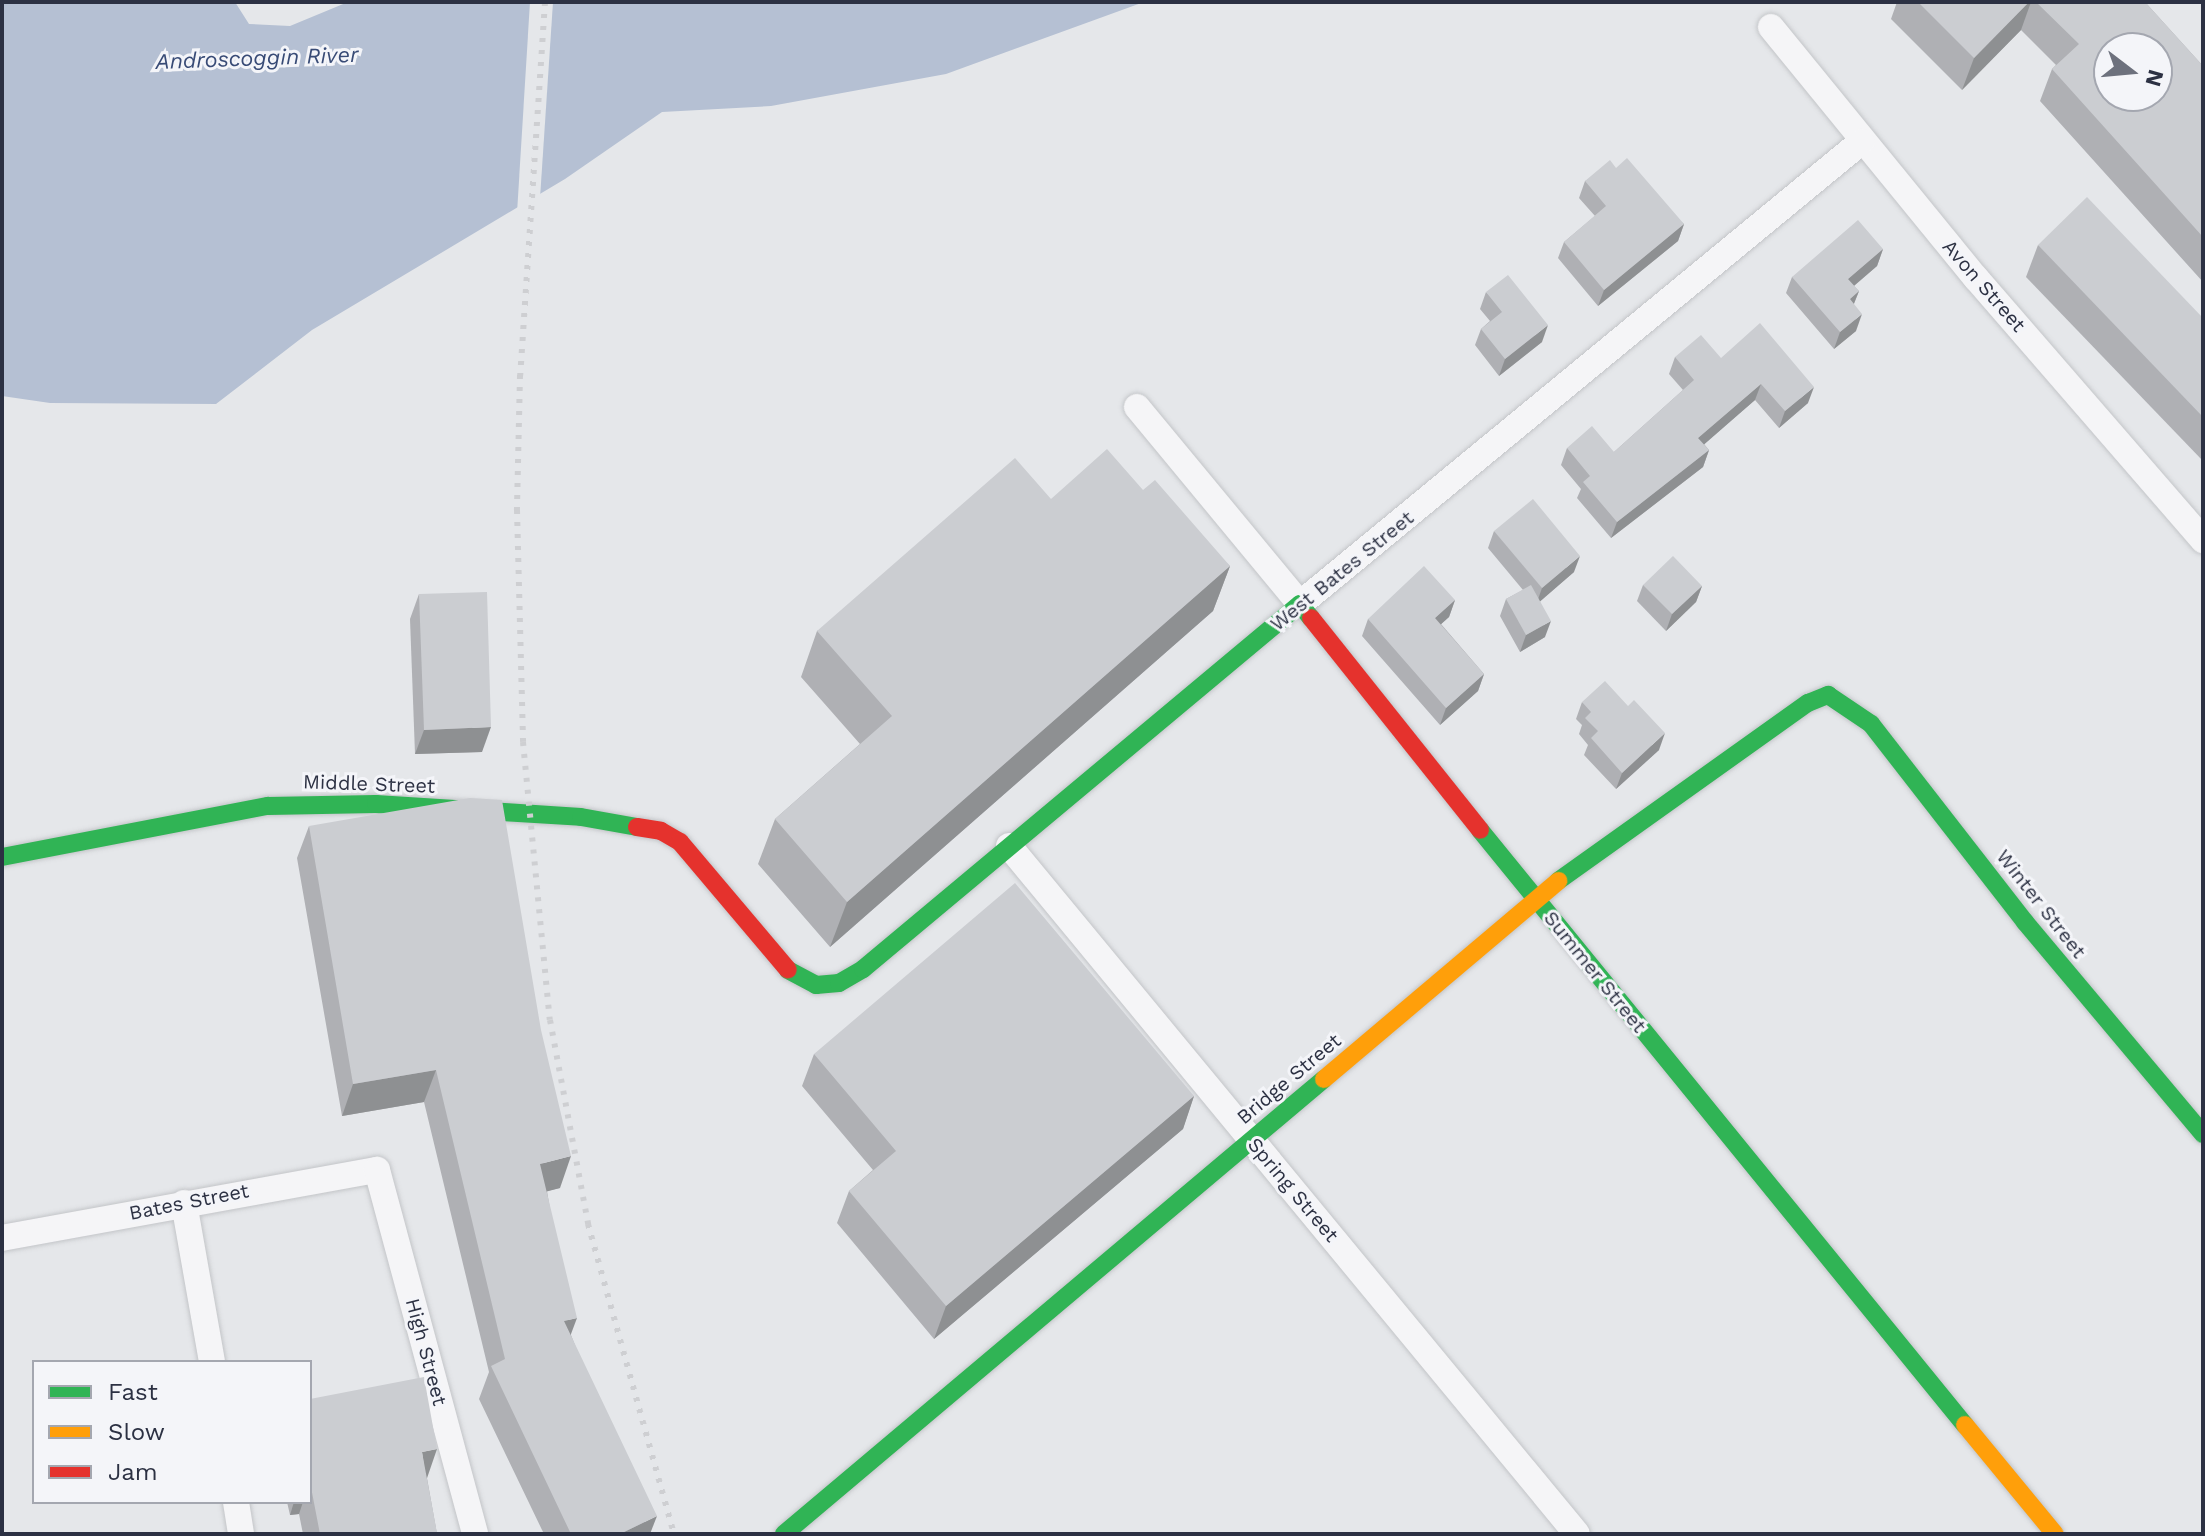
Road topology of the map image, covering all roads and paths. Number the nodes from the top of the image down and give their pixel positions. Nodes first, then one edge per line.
1 (1771, 27) dead end
2 (1861, 142) junction
3 (1137, 407) dead end
4 (2203, 540) edge
5 (1300, 604) junction
6 (1843, 703) joint
7 (1009, 846) junction
8 (2, 857) edge
9 (1536, 900) junction
10 (816, 985) joint
11 (2203, 1134) edge
12 (1251, 1141) junction
13 (377, 1170) joint
14 (184, 1203) junction
15 (2, 1238) edge
16 (212, 1360) edge
17 (236, 1504) edge
18 (241, 1534) edge
19 (475, 1534) edge
20 (784, 1534) edge
21 (1577, 1534) edge
22 (2055, 1534) edge

1 - 2 street, Avon Street
2 - 4 street, Avon Street
2 - 5 street, West Bates Street
3 - 5 street, Summer Street
5 - 7 street, West Bates Street
5 - 9 street, Summer Street
6 - 9 street, Bridge Street
6 - 11 street, Winter Street
7 - 10 street, West Bates Street
7 - 12 street, Spring Street
8 - 10 street, Middle Street
9 - 12 street, Bridge Street
9 - 22 street, Summer Street
12 - 20 street, Bridge Street
12 - 21 street, Spring Street
13 - 14 street, Bates Street
13 - 19 street, High Street
14 - 15 street, Bates Street
14 - 16 street
17 - 18 street

